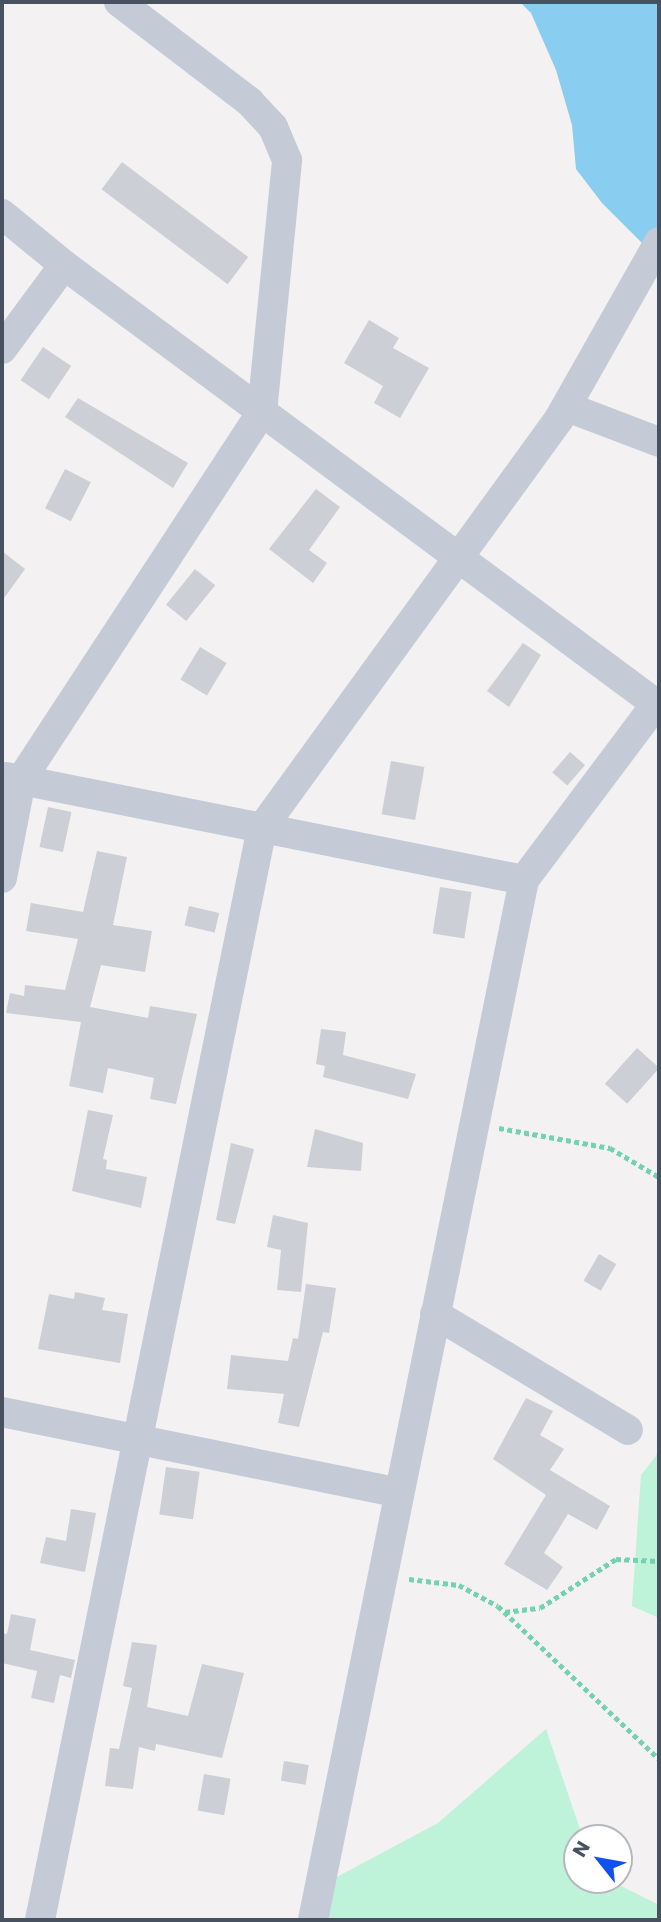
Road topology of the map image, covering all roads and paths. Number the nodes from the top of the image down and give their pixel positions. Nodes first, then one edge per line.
1 (119, 2) edge
2 (2, 214) edge
3 (659, 242) edge
4 (64, 265) junction
5 (2, 349) edge
6 (567, 407) junction
7 (262, 412) junction
8 (659, 442) edge
9 (458, 558) junction
10 (11, 778) edge
11 (262, 828) junction
12 (2, 877) edge
13 (524, 880) junction
14 (474, 1121) junction
15 (659, 1177) edge
16 (435, 1314) junction
17 (2, 1412) edge
18 (628, 1430) dead end
19 (138, 1440) junction
20 (399, 1493) junction
21 (659, 1561) edge
22 (384, 1566) junction
23 (504, 1612) junction
24 (659, 1759) edge
25 (40, 1920) edge
26 (313, 1920) edge

1 - 7 street
2 - 4 street
3 - 6 street
4 - 5 street
4 - 7 street
6 - 8 street
6 - 9 street
7 - 9 street
7 - 10 street
9 - 11 street
9 - 13 street
10 - 11 street
10 - 12 street
11 - 13 street
11 - 19 street
13 - 14 street
14 - 15 path
14 - 16 street
16 - 18 street
16 - 20 street
17 - 19 street
19 - 20 street
19 - 25 street
20 - 22 street
21 - 23 path
22 - 23 path
22 - 26 street
23 - 24 path

